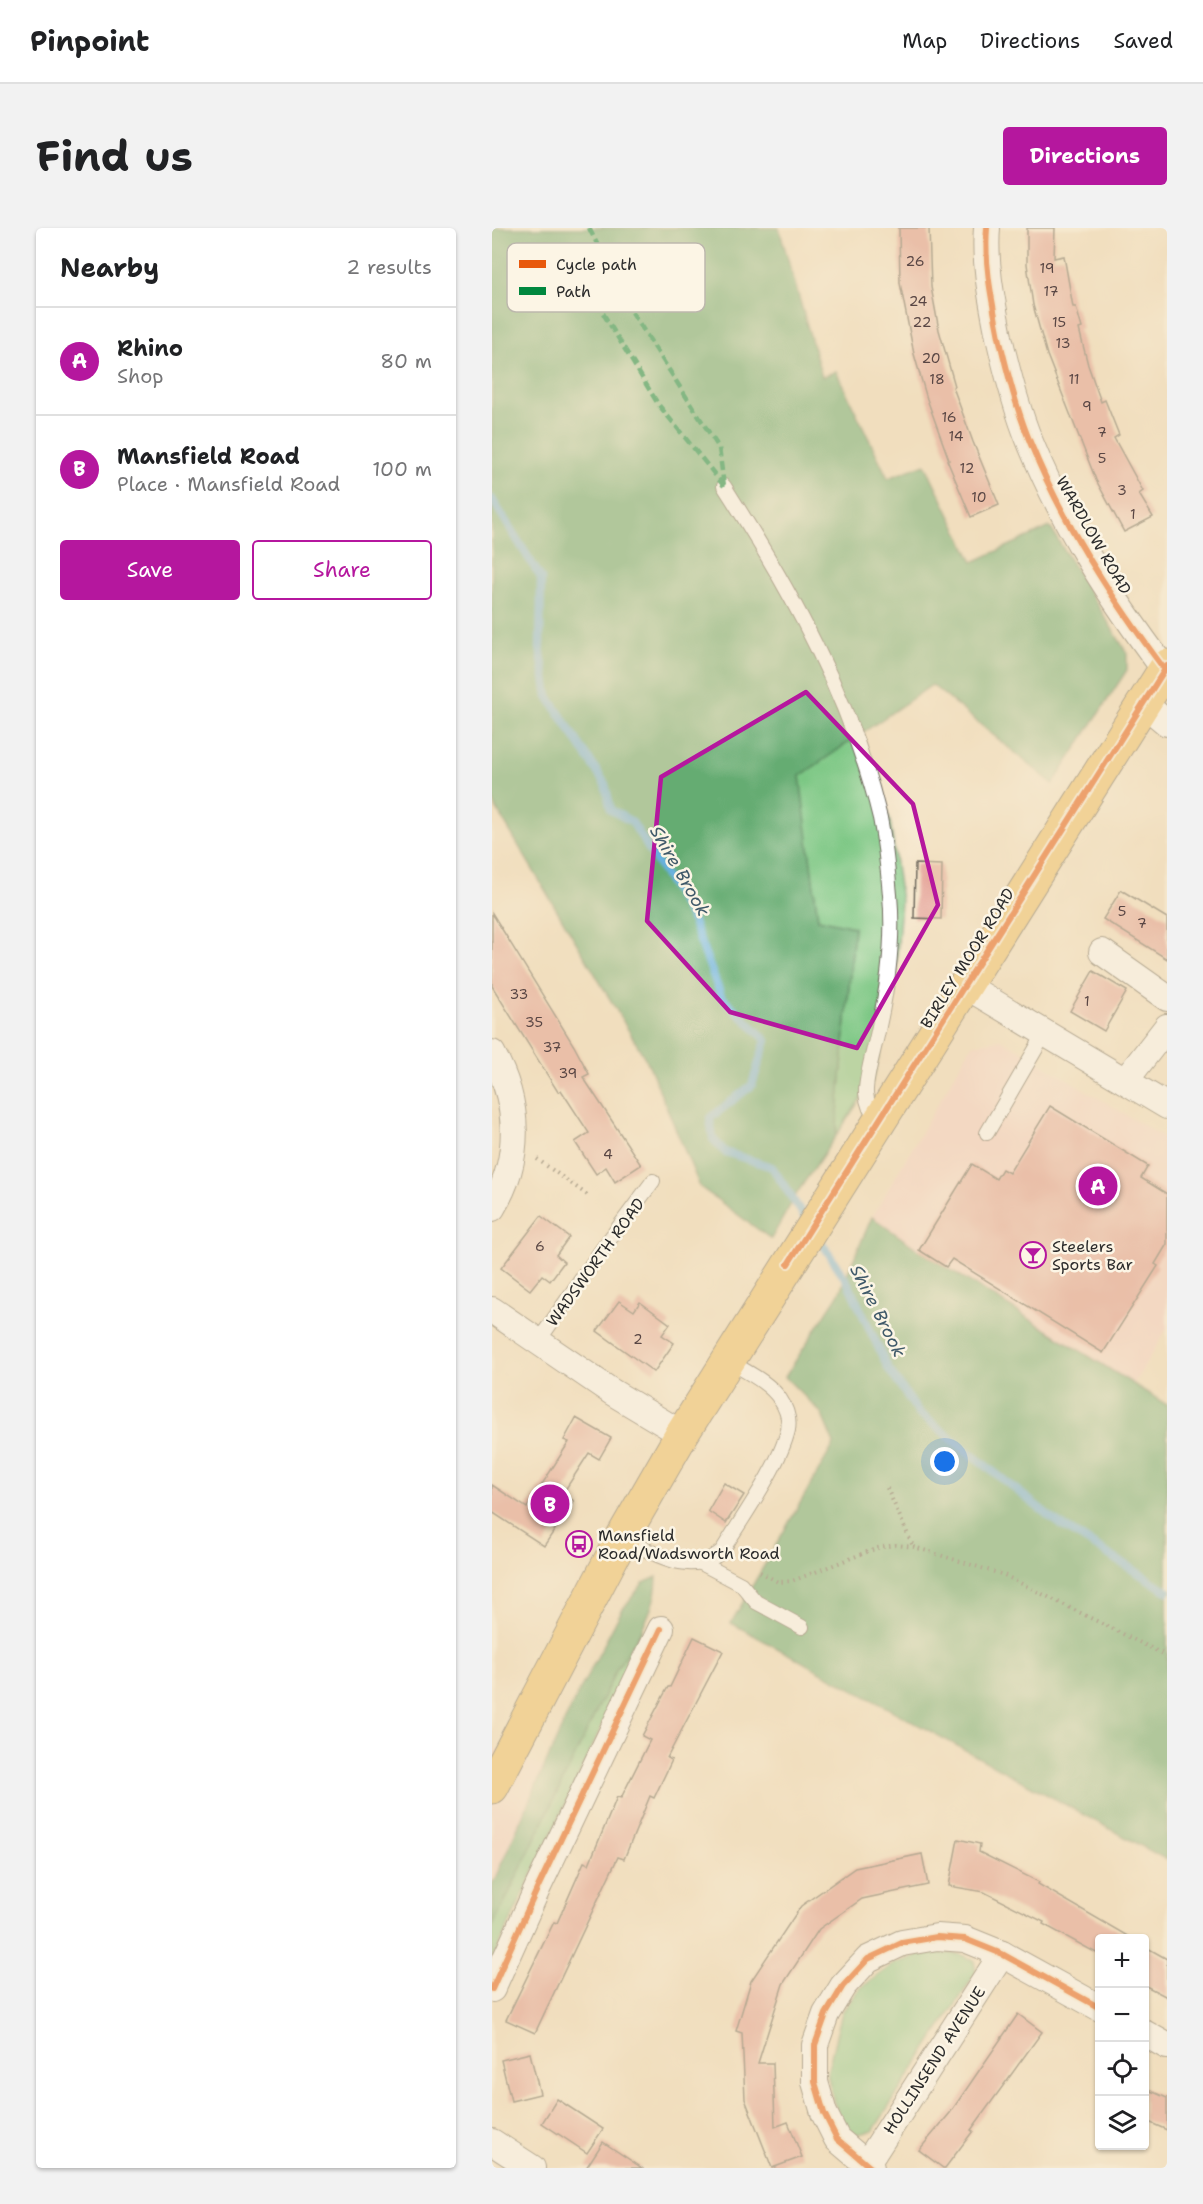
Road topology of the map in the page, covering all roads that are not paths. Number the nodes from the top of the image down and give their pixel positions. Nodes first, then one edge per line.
1 (987, 228) edge
2 (724, 486) dead end
3 (1166, 668) edge
4 (1155, 713) edge
5 (1102, 952) dead end
6 (966, 986) junction
7 (1167, 998) edge
8 (1167, 1027) edge
9 (1045, 1034) junction
10 (492, 1053) edge
11 (1125, 1081) junction
12 (1167, 1106) edge
13 (878, 1122) junction
14 (987, 1133) dead end
15 (653, 1181) dead end
16 (492, 1208) edge
17 (492, 1310) edge
18 (537, 1343) junction
19 (729, 1361) junction
20 (682, 1434) junction
21 (622, 1538) junction
22 (701, 1563) junction
23 (802, 1627) dead end
24 (661, 1629) dead end
25 (492, 1787) edge
26 (1002, 1954) junction
27 (492, 1989) edge
28 (1095, 2005) edge
29 (1149, 2036) edge
30 (1167, 2046) edge
31 (492, 2142) edge
32 (867, 2167) edge
33 (532, 2168) edge

1 - 3 street, WARDLOW ROAD
2 - 13 lane
3 - 4 main road, BIRLEY MOOR ROAD
4 - 6 main road, BIRLEY MOOR ROAD
5 - 7 street
6 - 9 street
6 - 13 main road, BIRLEY MOOR ROAD
8 - 11 street
9 - 11 street
9 - 14 lane
10 - 16 street
11 - 12 street
13 - 19 main road, BIRLEY MOOR ROAD
15 - 18 lane, WADSWORTH ROAD
17 - 18 street, WADSWORTH ROAD
18 - 20 street, WADSWORTH ROAD
19 - 20 main road, BIRLEY MOOR ROAD
19 - 22 lane
20 - 21 main road, BIRLEY MOOR ROAD
21 - 22 lane
21 - 25 main road, BIRLEY MOOR ROAD
22 - 23 lane
24 - 27 street
26 - 28 street, HOLLINSEND AVENUE
26 - 32 street, HOLLINSEND AVENUE
26 - 32 street, HOLLINSEND AVENUE
29 - 30 street
31 - 33 street

